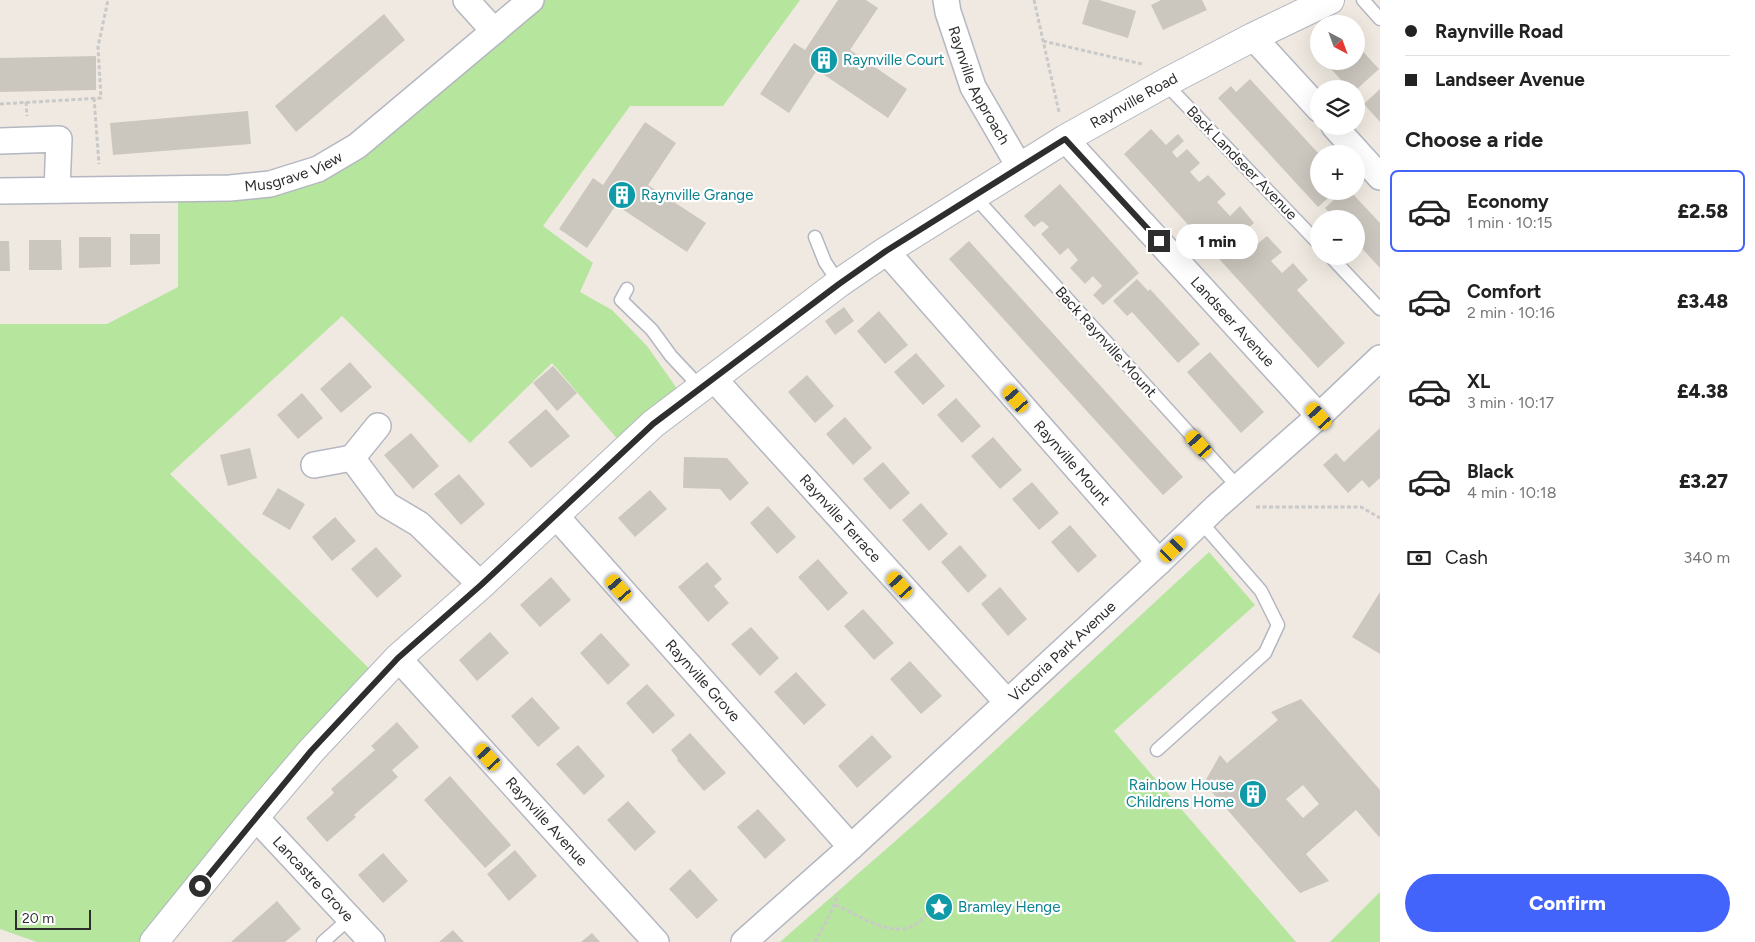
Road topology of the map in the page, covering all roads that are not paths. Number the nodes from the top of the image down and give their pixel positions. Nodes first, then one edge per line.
1 (466, 0) edge
2 (531, 0) edge
3 (946, 0) edge
4 (1330, 0) edge
5 (1363, 0) edge
6 (1380, 18) edge
7 (494, 31) junction
8 (1253, 37) junction
9 (1165, 83) junction
10 (1310, 99) edge
11 (1342, 135) edge
12 (1065, 139) junction
13 (0, 140) edge
14 (1020, 168) junction
15 (1380, 177) edge
16 (57, 190) junction
17 (0, 191) edge
18 (974, 196) junction
19 (1310, 235) edge
20 (814, 237) dead end
21 (886, 251) junction
22 (1338, 265) edge
23 (839, 284) junction
24 (627, 289) dead end
25 (1380, 309) edge
26 (1380, 358) edge
27 (708, 384) junction
28 (1319, 416) junction
29 (378, 426) dead end
30 (352, 458) junction
31 (314, 465) dead end
32 (1238, 488) junction
33 (1208, 514) junction
34 (555, 515) junction
35 (1159, 562) junction
36 (481, 585) junction
37 (398, 658) junction
38 (1007, 702) junction
39 (1157, 750) dead end
40 (255, 818) junction
41 (851, 847) junction
42 (350, 918) junction
43 (154, 942) edge
44 (323, 942) edge
45 (372, 942) edge
46 (656, 942) edge
47 (744, 942) edge

1 - 7 street
2 - 7 street, Musgrave View
3 - 14 street, Raynville Approach
4 - 8 street, Raynville Road
5 - 6 lane
7 - 16 street, Musgrave View
8 - 9 street, Raynville Road
8 - 10 street
9 - 12 street, Raynville Road
9 - 19 lane, Back Landseer Avenue
11 - 15 street
12 - 14 street, Raynville Road
12 - 28 street, Landseer Avenue
13 - 16 street
14 - 18 street, Raynville Road
16 - 17 street, Musgrave View
18 - 21 street, Raynville Road
18 - 32 lane, Back Raynville Mount
20 - 23 lane
21 - 23 street, Raynville Road
21 - 35 street, Raynville Mount
22 - 25 lane
23 - 27 street, Raynville Road
24 - 27 lane
26 - 28 street, Victoria Park Avenue
27 - 34 street, Raynville Road
27 - 38 street, Raynville Terrace
28 - 32 street, Victoria Park Avenue
29 - 30 street
30 - 31 street
30 - 36 street
32 - 33 street, Victoria Park Avenue
33 - 35 street, Victoria Park Avenue
33 - 39 lane
34 - 36 street, Raynville Road
34 - 41 street, Raynville Grove
35 - 38 street, Victoria Park Avenue
36 - 37 street, Raynville Road
37 - 40 street, Raynville Road
37 - 46 street, Raynville Avenue
38 - 41 street, Victoria Park Avenue
40 - 42 street, Lancastre Grove
40 - 43 street, Raynville Road
41 - 47 street, Victoria Park Avenue
42 - 44 lane
42 - 45 street, Lancastre Grove

